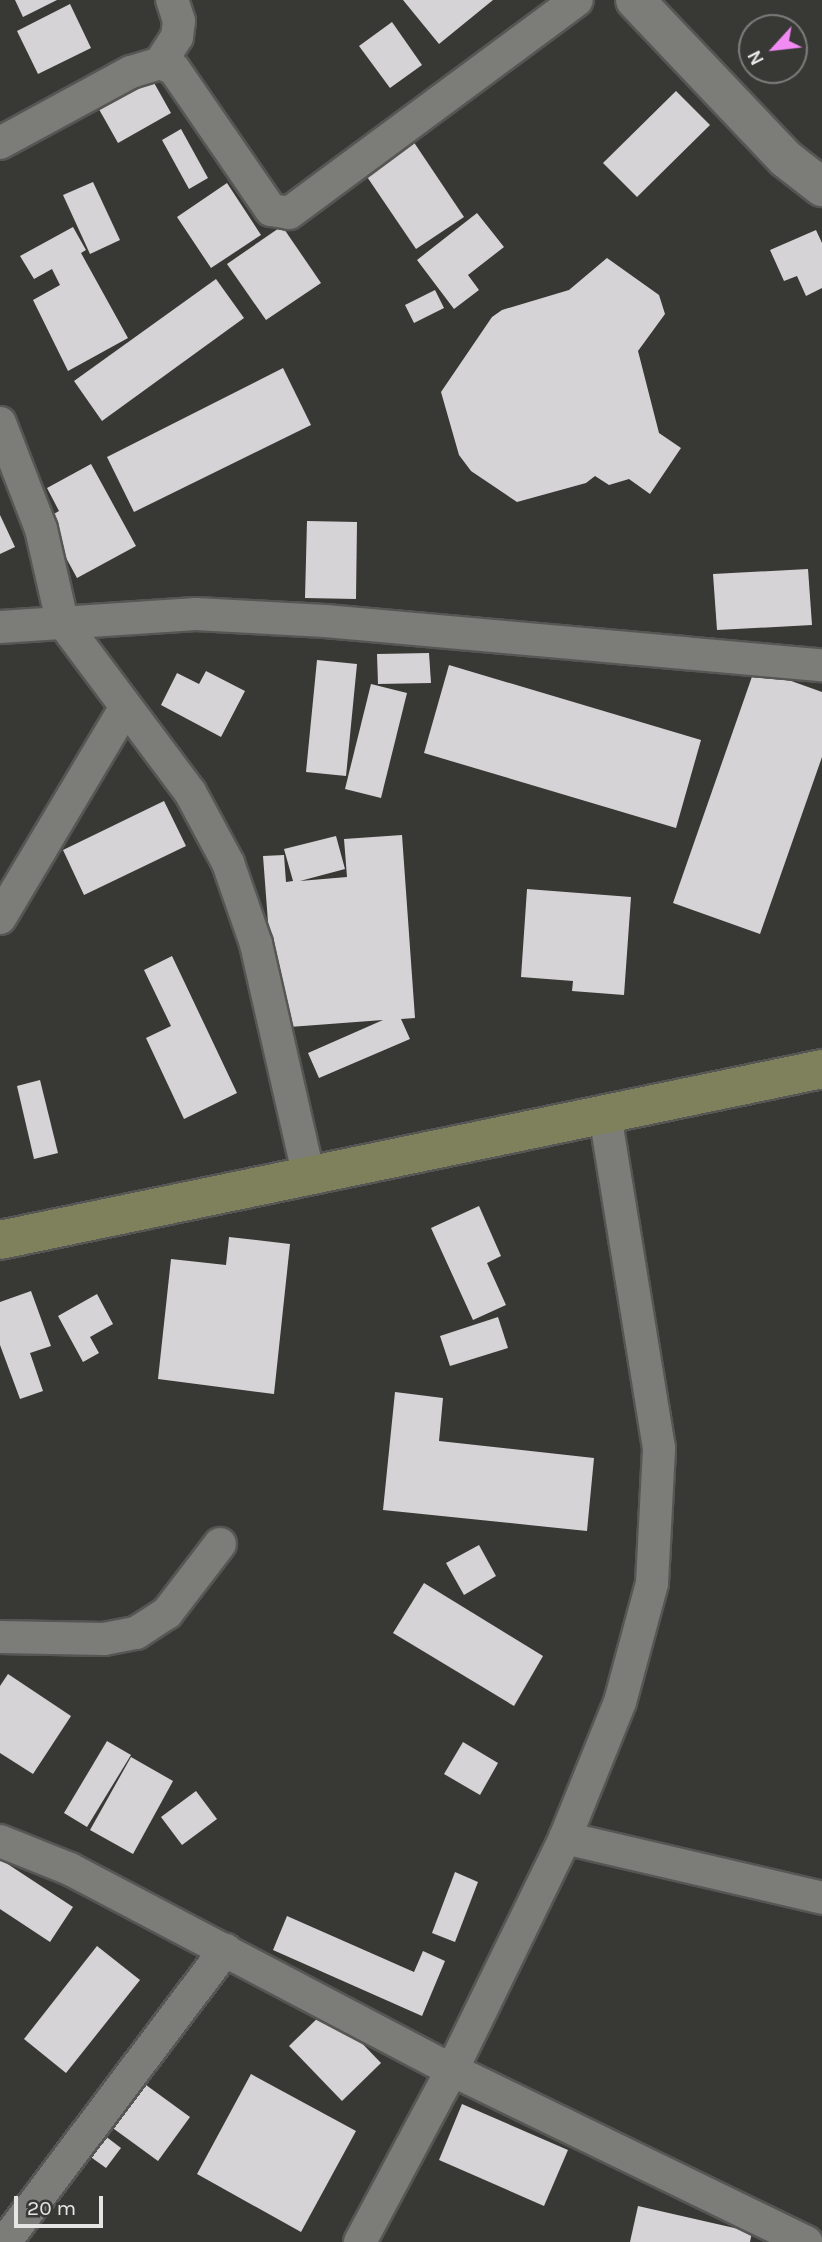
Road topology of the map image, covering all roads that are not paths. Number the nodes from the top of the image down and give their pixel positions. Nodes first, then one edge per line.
1 (172, 0) edge
2 (577, 0) edge
3 (635, 0) edge
4 (160, 63) junction
5 (0, 143) edge
6 (822, 187) edge
7 (0, 424) edge
8 (62, 621) junction
9 (0, 627) edge
10 (822, 665) edge
11 (125, 708) junction
12 (0, 918) edge
13 (822, 1069) edge
14 (605, 1113) junction
15 (308, 1174) junction
16 (0, 1240) edge
17 (220, 1544) dead end
18 (0, 1637) edge
19 (565, 1838) junction
20 (0, 1841) edge
21 (822, 1898) edge
22 (225, 1950) junction
23 (452, 2070) junction
24 (822, 2223) edge
25 (5, 2242) edge
26 (360, 2242) edge
27 (806, 2242) edge
28 (815, 2242) edge

1 - 4 street
2 - 4 street
3 - 6 street
4 - 5 street
7 - 8 street
8 - 9 street
8 - 10 street
8 - 11 street
11 - 12 street
11 - 15 street
13 - 14 main road
14 - 15 main road
14 - 19 street
15 - 16 main road
17 - 18 street
19 - 21 street
19 - 23 street
20 - 22 street
22 - 23 street
22 - 25 street
23 - 26 street
23 - 27 street
24 - 28 street

